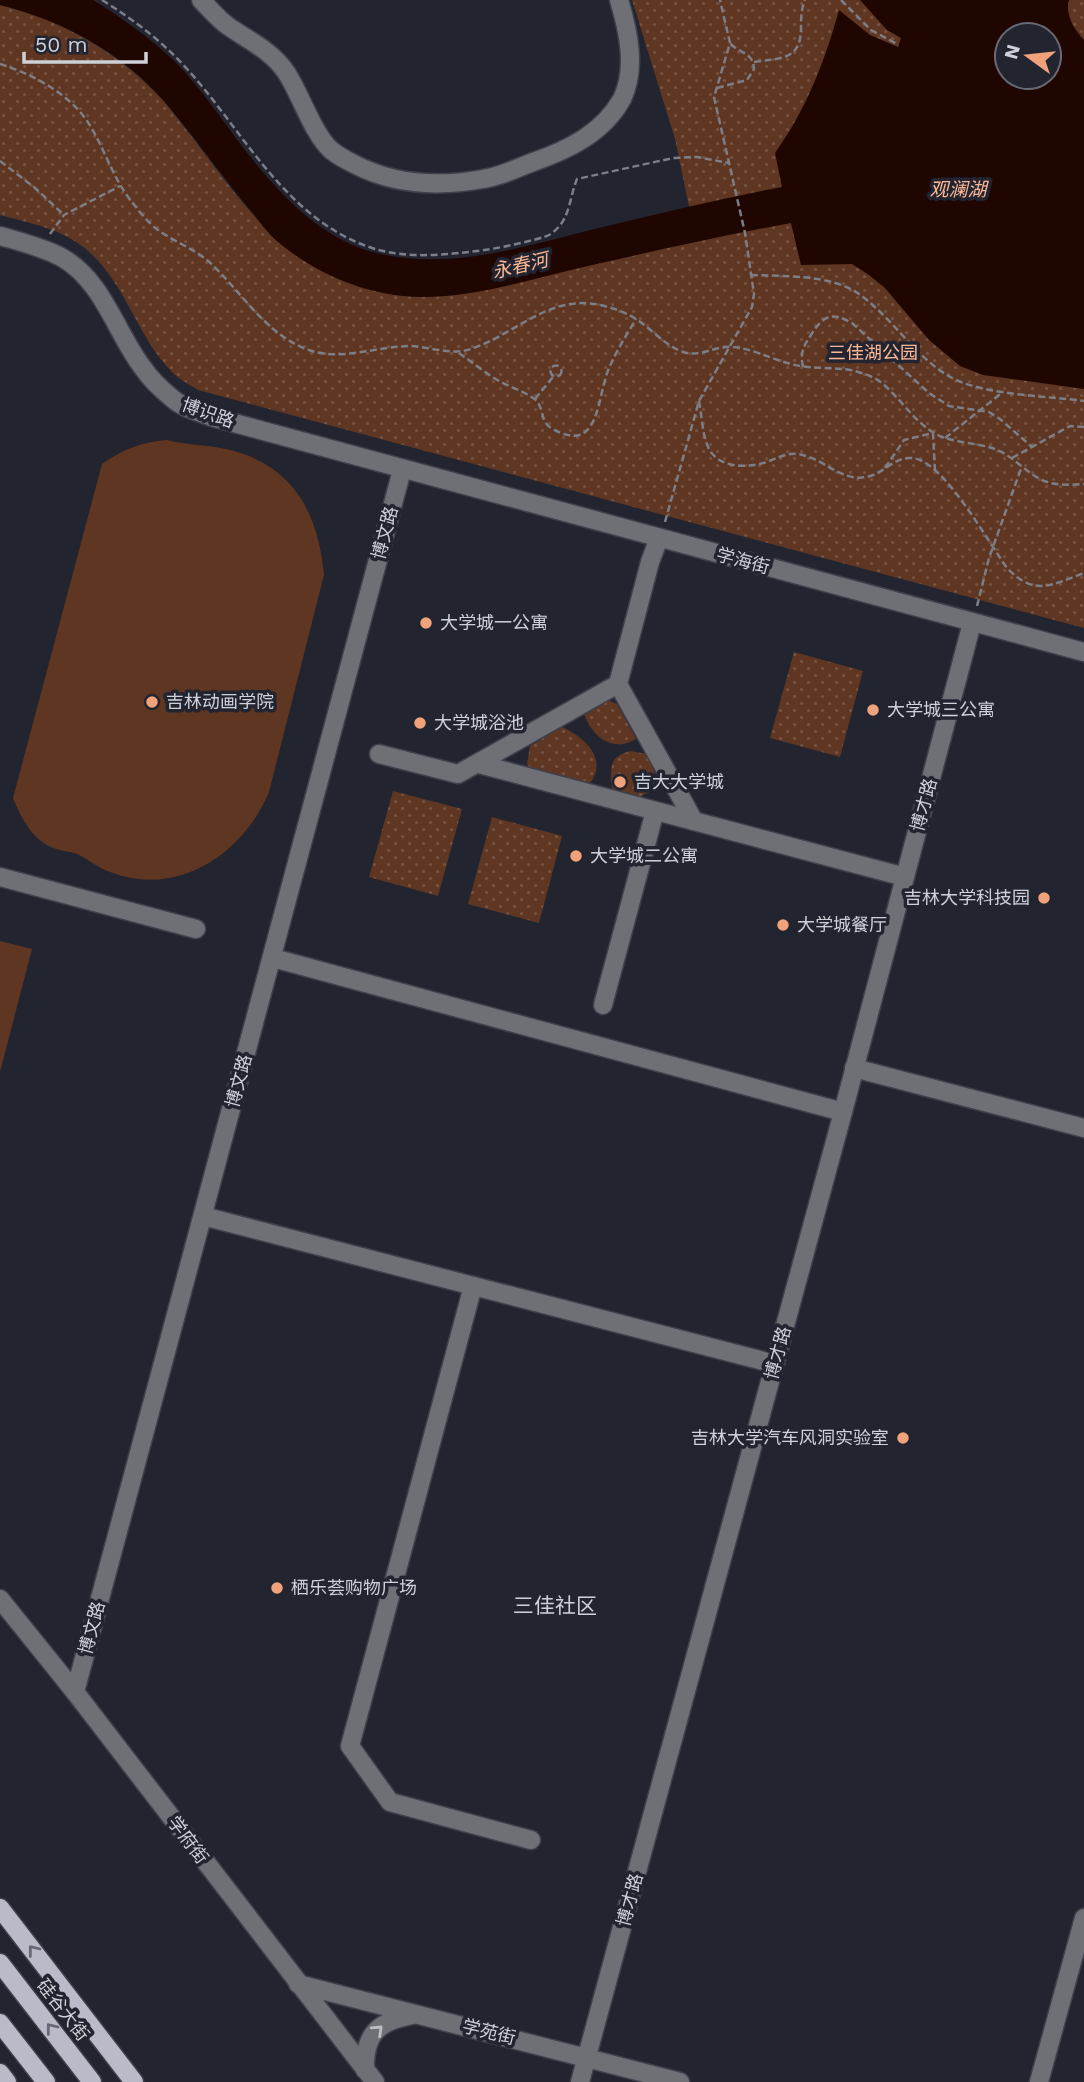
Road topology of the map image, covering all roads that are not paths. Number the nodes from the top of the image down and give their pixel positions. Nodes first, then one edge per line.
1 (201, 0) edge
2 (619, 0) edge
3 (0, 236) edge
4 (402, 470) junction
5 (659, 538) junction
6 (975, 615) junction
7 (1084, 652) edge
8 (618, 684) junction
9 (379, 754) dead end
10 (479, 764) junction
11 (655, 811) junction
12 (694, 821) junction
13 (0, 877) edge
14 (905, 877) junction
15 (195, 929) dead end
16 (272, 958) junction
17 (603, 1005) dead end
18 (855, 1068) junction
19 (843, 1112) junction
20 (1084, 1128) edge
21 (203, 1216) junction
22 (472, 1286) junction
23 (775, 1364) junction
24 (0, 1599) edge
25 (75, 1692) junction
26 (531, 1840) dead end
27 (0, 1908) edge
28 (1084, 1918) edge
29 (0, 1963) edge
30 (298, 1983) junction
31 (418, 2014) junction
32 (0, 2023) edge
33 (587, 2057) junction
34 (370, 2076) edge
35 (46, 2082) edge
36 (92, 2082) edge
37 (134, 2082) edge
38 (580, 2082) edge
39 (680, 2082) edge
40 (1039, 2082) edge

1 - 2 street
3 - 4 street, 博识路
4 - 5 street, 学海街
4 - 16 street, 博文路
5 - 6 street, 学海街
5 - 8 street
6 - 7 street, 学海街
6 - 14 street, 博才路
8 - 10 street
8 - 12 street
9 - 10 street
10 - 11 street
11 - 12 street
11 - 17 street
12 - 14 street
13 - 15 street
14 - 18 street, 博才路
16 - 19 street
16 - 21 street, 博文路
18 - 19 street, 博才路
18 - 20 street
19 - 23 street, 博才路
21 - 22 street
21 - 25 street, 博文路
22 - 23 street
22 - 26 street
23 - 33 street, 博才路
24 - 25 street, 学府街
25 - 30 street, 学府街
37 -> 27 main road
28 - 40 street
36 -> 29 main road, 硅谷大街
30 - 31 street, 学苑街
30 - 34 street, 学府街
31 - 33 street, 学苑街
34 -> 31 street
32 - 35 main road
33 - 38 street, 博才路
33 - 39 street, 学苑街

